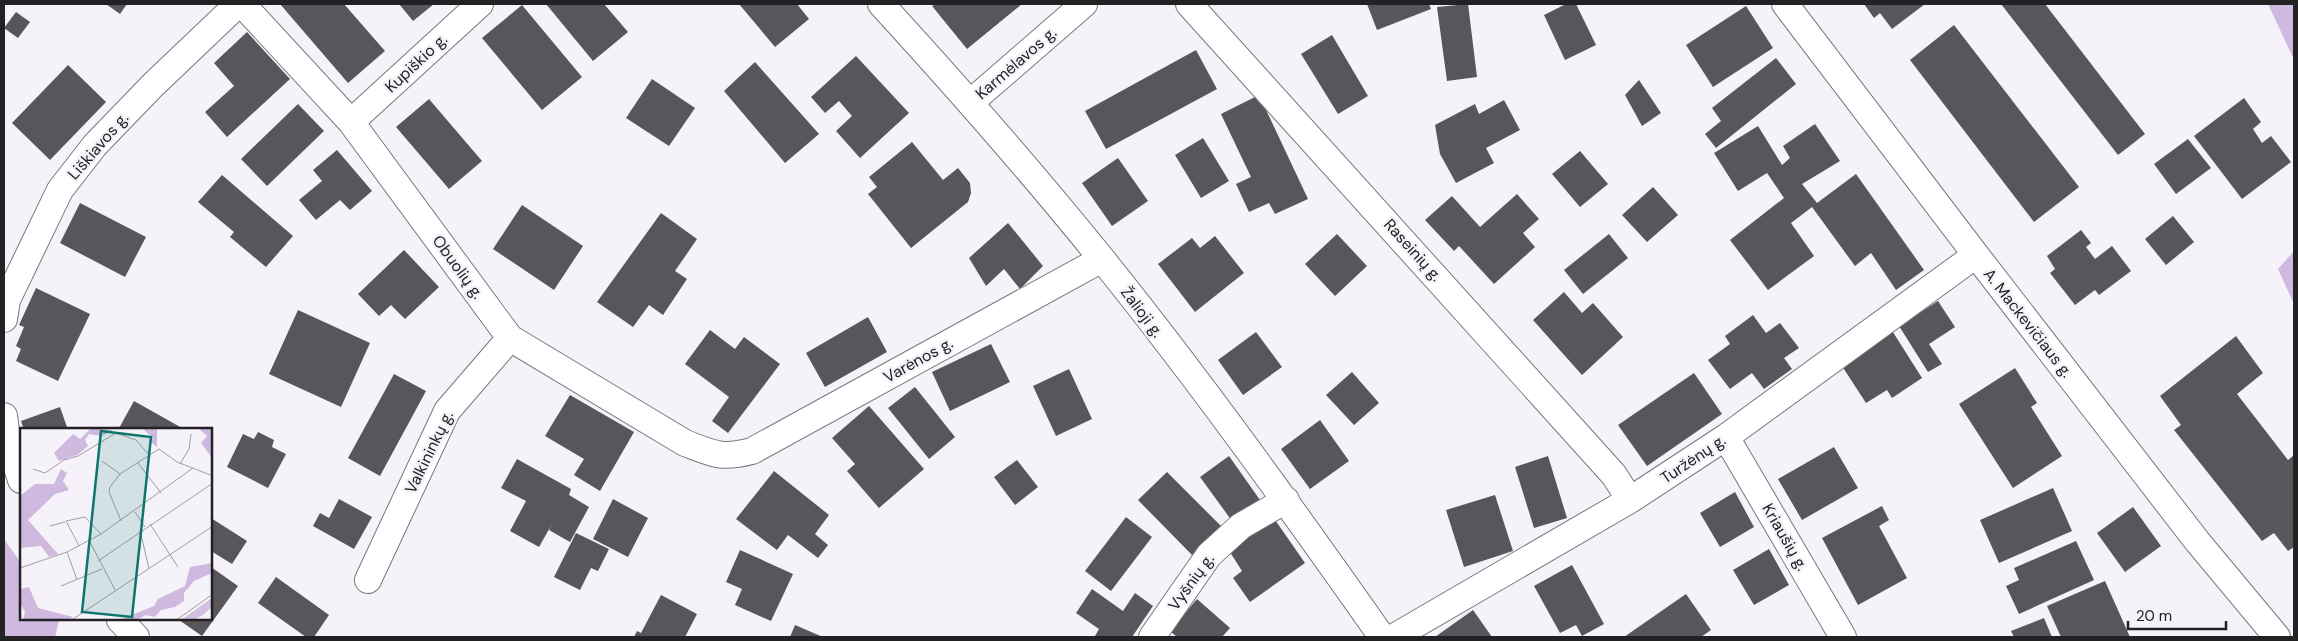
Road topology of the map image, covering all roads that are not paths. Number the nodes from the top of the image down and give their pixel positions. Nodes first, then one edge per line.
1 (240, 4) edge
2 (480, 4) edge
3 (881, 4) edge
4 (1084, 4) edge
5 (1785, 4) edge
6 (1195, 5) edge
7 (971, 102) junction
8 (351, 122) junction
9 (1976, 255) junction
10 (1102, 259) junction
11 (4, 319) edge
12 (510, 338) junction
13 (4, 416) edge
14 (1726, 437) junction
15 (732, 456) joint
16 (20, 477) edge
17 (1286, 500) junction
18 (1630, 500) junction
19 (368, 580) dead end
20 (121, 621) edge
21 (136, 637) edge
22 (1152, 637) edge
23 (1382, 637) edge
24 (1394, 637) edge
25 (1843, 637) edge
26 (2277, 637) edge

1 - 8 street, Obuolių g.
1 - 11 street, Liškiavos g.
2 - 8 street, Kupiškio g.
3 - 7 street, Žalioji g.
4 - 7 street, Karmėlavos g.
5 - 9 street, A. Mackevičiaus g.
6 - 18 street, Raseinių g.
7 - 10 street, Žalioji g.
8 - 12 street, Obuolių g.
9 - 14 street, Turžėnų g.
9 - 26 street, A. Mackevičiaus g.
10 - 15 street, Varėnos g.
10 - 17 street, Žalioji g.
12 - 15 street, Obuolių g.
12 - 19 street, Valkininkų g.
13 - 16 street
14 - 18 street, Turžėnų g.
14 - 25 street, Kriaušių g.
17 - 22 street, Vyšnių g.
17 - 23 street, Žalioji g.
18 - 24 street, Turžėnų g.
20 - 21 street

